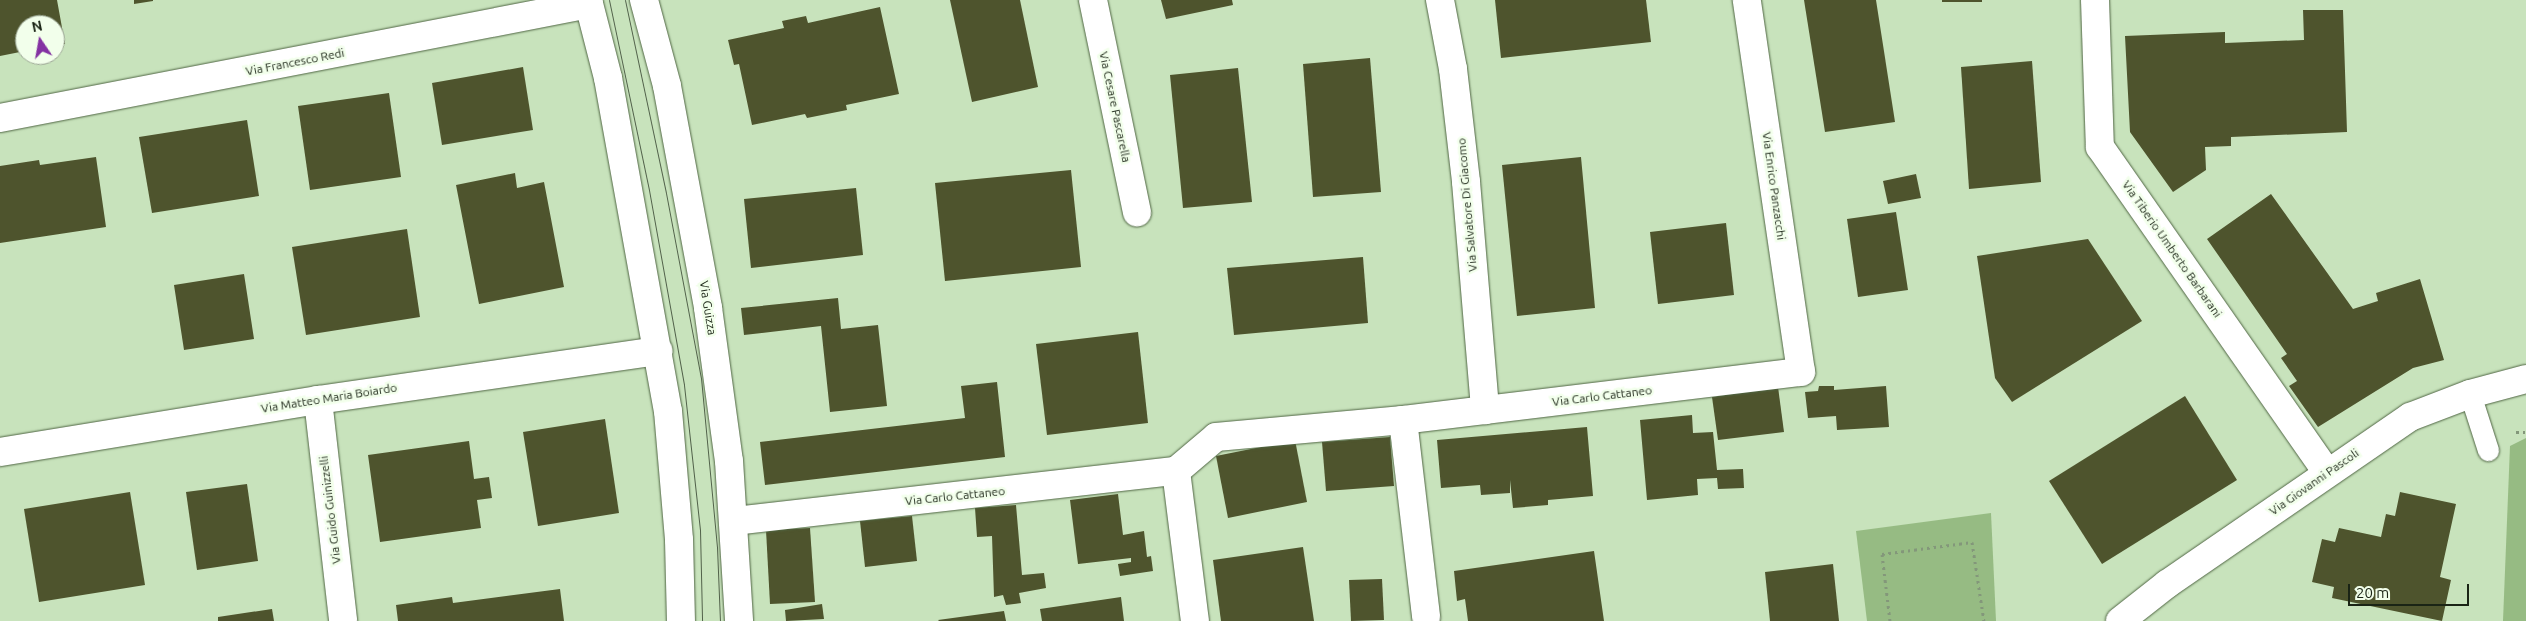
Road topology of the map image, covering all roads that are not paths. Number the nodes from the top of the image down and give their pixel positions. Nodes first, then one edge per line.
1 (644, 0) edge
2 (1093, 0) edge
3 (1440, 0) edge
4 (1747, 0) edge
5 (2095, 0) edge
6 (589, 2) edge
7 (0, 118) edge
8 (1137, 213) dead end
9 (658, 351) junction
10 (1801, 372) joint
11 (2526, 379) edge
12 (2470, 394) junction
13 (318, 400) junction
14 (1485, 410) junction
15 (1403, 420) junction
16 (2488, 450) dead end
17 (0, 452) edge
18 (1176, 471) junction
19 (2327, 472) junction
20 (734, 521) junction
21 (1426, 617) dead end
22 (343, 621) edge
23 (681, 621) edge
24 (739, 621) edge
25 (1195, 621) edge
26 (2120, 621) edge

1 - 20 street, Via Guizza
2 - 8 street, Via Cesare Pascarella
3 - 14 street, Via Salvatore Di Giacomo
4 - 10 street, Via Enrico Panzacchi
5 - 19 street, Via Tiberio Umberto Barbarani
6 - 7 street, Via Francesco Redi
6 - 9 street
9 - 13 street, Via Matteo Maria Boiardo
9 - 23 street
10 - 14 street, Via Carlo Cattaneo
11 - 12 street, Via Giovanni Pascoli
12 - 16 lane
12 - 19 street, Via Giovanni Pascoli
13 - 17 street, Via Matteo Maria Boiardo
13 - 22 street, Via Guido Guinizzelli
14 - 15 street, Via Carlo Cattaneo
15 - 18 street, Via Carlo Cattaneo
15 - 21 street
18 - 20 street, Via Carlo Cattaneo
18 - 25 street
19 - 26 street, Via Giovanni Pascoli
20 - 24 street, Via Guizza

